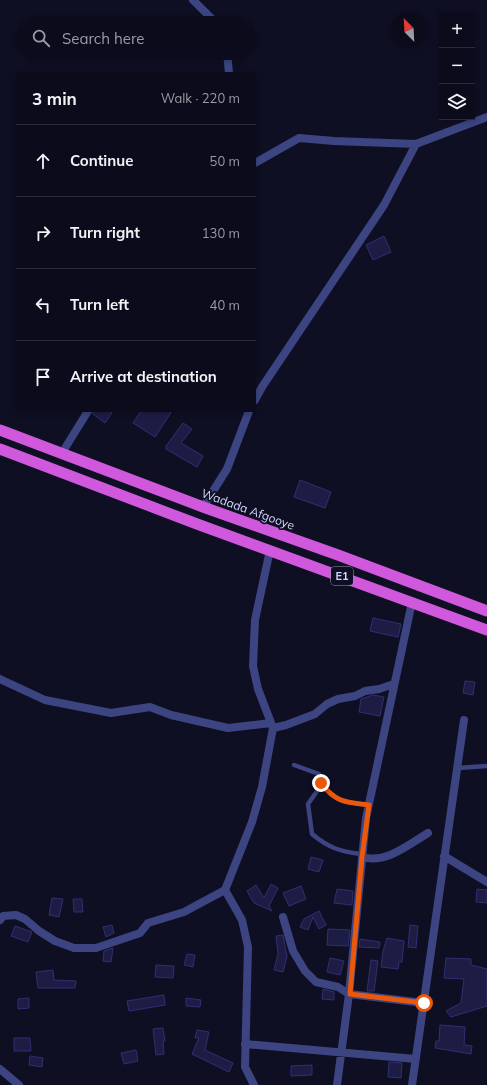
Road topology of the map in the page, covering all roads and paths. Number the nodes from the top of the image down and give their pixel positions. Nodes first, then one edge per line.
1 (193, 0) edge
2 (209, 16) edge
3 (228, 60) edge
4 (229, 72) edge
5 (487, 117) edge
6 (416, 144) junction
7 (256, 162) edge
8 (256, 398) edge
9 (87, 412) edge
10 (250, 412) edge
11 (0, 430) edge
12 (0, 449) edge
13 (62, 453) junction
14 (203, 507) junction
15 (270, 550) junction
16 (412, 602) junction
17 (487, 611) edge
18 (487, 630) edge
19 (0, 679) edge
20 (394, 684) junction
21 (464, 720) dead end
22 (272, 725) junction
23 (294, 765) dead end
24 (487, 766) edge
25 (457, 768) junction
26 (321, 783) junction
27 (369, 805) junction
28 (428, 833) dead end
29 (362, 856) junction
30 (444, 856) junction
31 (487, 882) edge
32 (226, 890) junction
33 (283, 917) dead end
34 (0, 920) edge
35 (350, 994) junction
36 (424, 1003) junction
37 (245, 1044) junction
38 (342, 1052) junction
39 (416, 1059) junction
40 (0, 1069) edge
41 (19, 1085) edge
42 (254, 1085) edge
43 (337, 1085) edge
44 (412, 1085) edge

1 - 2 street
3 - 4 street
5 - 6 street
6 - 7 street
6 - 8 street
9 - 13 street
10 - 14 street
11 - 13 highway, Wadada Afgooye / E1
12 - 15 highway, E1
13 - 14 highway, Wadada Afgooye / E1
14 - 17 highway, Wadada Afgooye / E1
15 - 16 highway, E1
15 - 22 street
16 - 18 highway, E1
16 - 20 street
19 - 22 street
20 - 22 street
20 - 27 street
21 - 25 street
22 - 32 street
23 - 26 lane
24 - 25 lane
25 - 30 street
26 - 27 lane
26 - 29 lane
27 - 29 street
28 - 29 street
29 - 35 street
30 - 31 street
30 - 36 street
32 - 34 street
32 - 37 street
33 - 35 street
35 - 36 street
35 - 38 street
36 - 39 street
37 - 38 street
37 - 42 street
38 - 39 street
38 - 43 street
39 - 44 street
40 - 41 street

